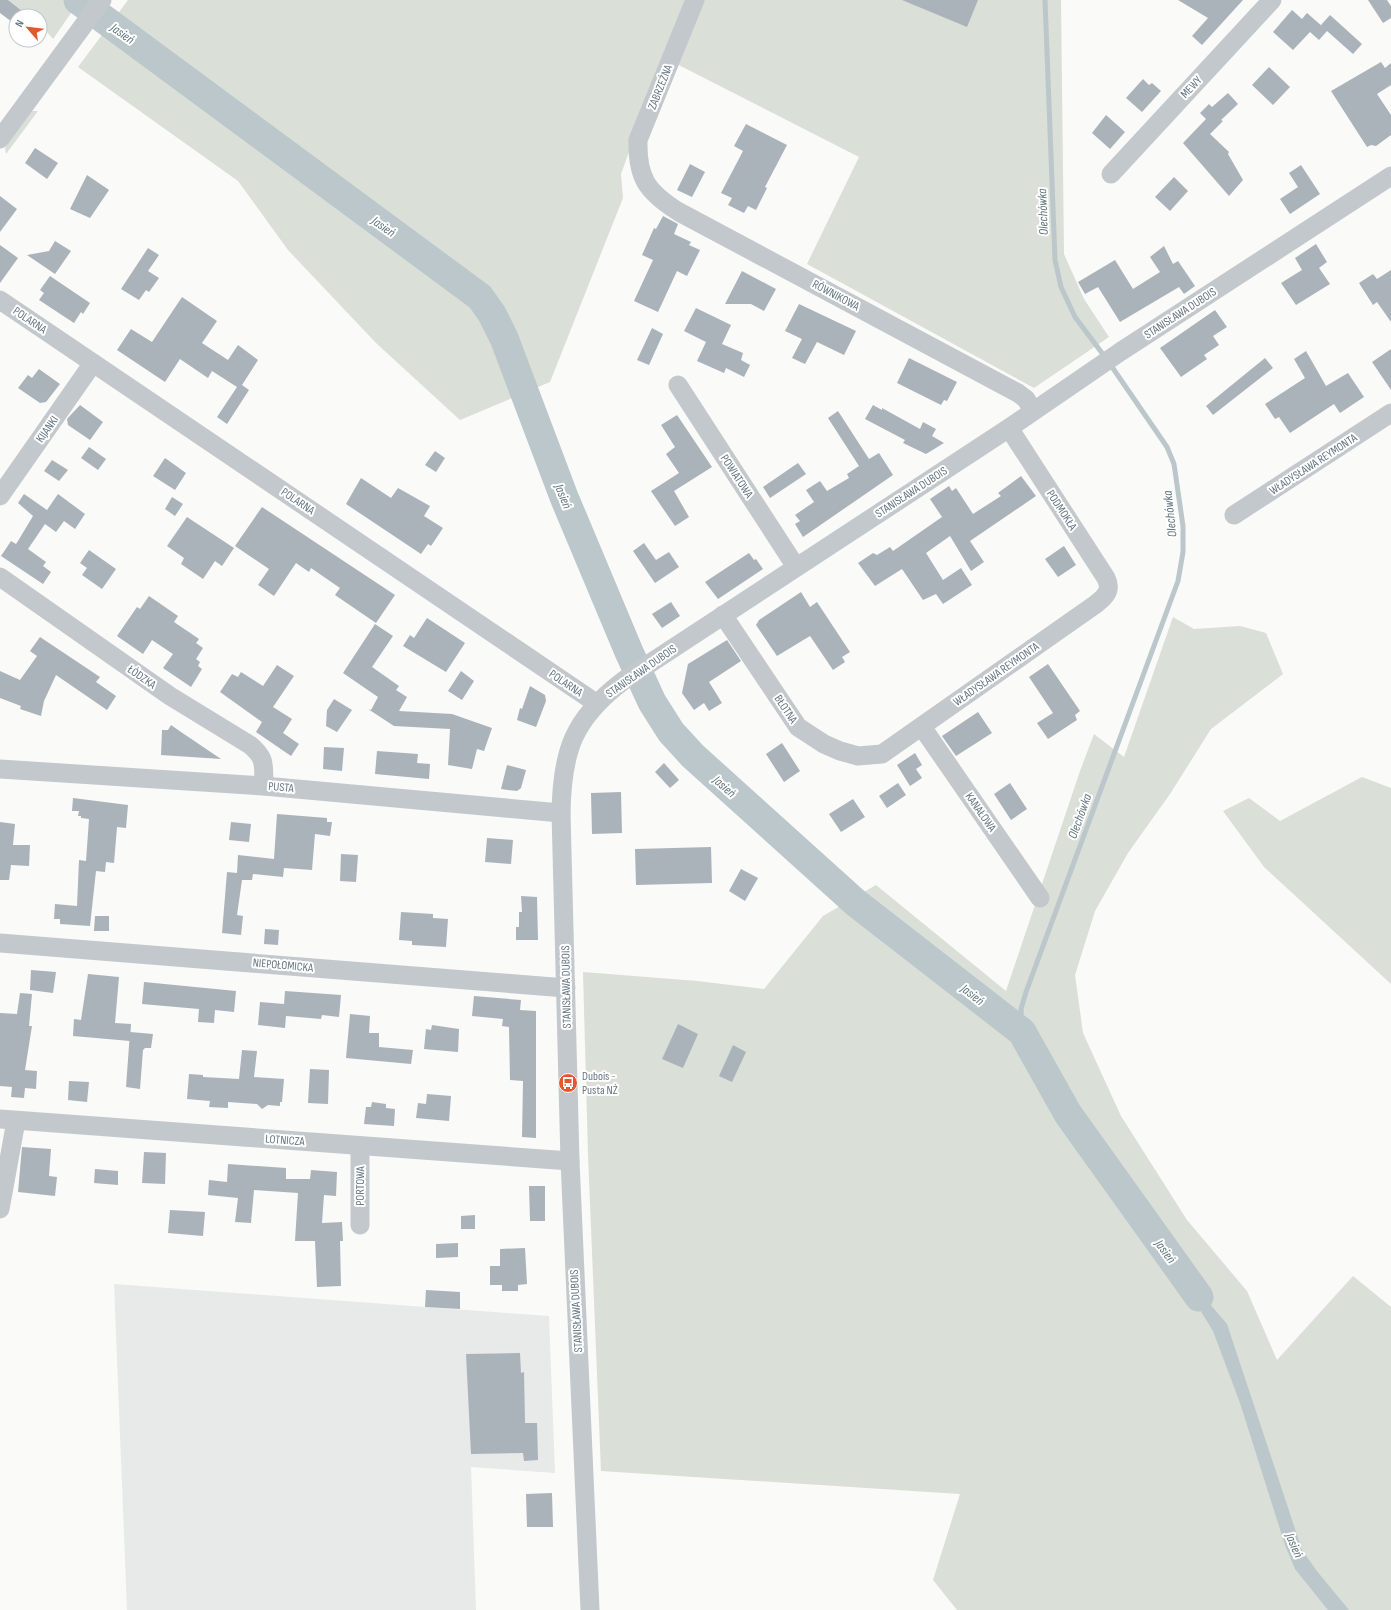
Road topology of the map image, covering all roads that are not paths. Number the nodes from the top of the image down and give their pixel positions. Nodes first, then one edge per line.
1 (102, 0) edge
2 (695, 0) edge
3 (1272, 0) edge
4 (0, 139) edge
5 (1111, 174) dead end
6 (641, 176) joint
7 (1391, 176) edge
8 (0, 300) edge
9 (93, 363) junction
10 (678, 385) dead end
11 (1033, 411) junction
12 (1391, 413) edge
13 (1009, 428) junction
14 (0, 496) edge
15 (1234, 515) dead end
16 (796, 567) junction
17 (0, 577) edge
18 (1108, 592) joint
19 (723, 615) junction
20 (596, 703) junction
21 (922, 727) junction
22 (882, 754) joint
23 (0, 769) edge
24 (264, 786) junction
25 (561, 813) junction
26 (1040, 898) dead end
27 (0, 943) edge
28 (566, 988) junction
29 (8, 1120) edge
30 (360, 1146) junction
31 (570, 1161) junction
32 (0, 1209) edge
33 (360, 1225) dead end
34 (590, 1610) edge

1 - 4 street
2 - 6 street, ZABRZEŹNA
3 - 5 street, MEWY
6 - 11 street, RÓWNIKOWA
7 - 11 street, STANISŁAWA DUBOIS
8 - 9 street, POLARNA
9 - 14 street, KIJANKI
9 - 20 street, POLARNA
10 - 16 street, POWIATOWA
11 - 13 street, STANISŁAWA DUBOIS
12 - 15 street, WŁADYSŁAWA REYMONTA
13 - 16 street, STANISŁAWA DUBOIS
13 - 18 street, PODMOKŁA
16 - 19 street, STANISŁAWA DUBOIS
17 - 24 street, ŁÓDZKA
18 - 21 street, WŁADYSŁAWA REYMONTA
19 - 20 street, STANISŁAWA DUBOIS
19 - 22 street, BŁOTNA
20 - 25 street, STANISŁAWA DUBOIS
21 - 22 street, WŁADYSŁAWA REYMONTA
21 - 26 street, KANAŁOWA
23 - 24 street, PUSTA
24 - 25 street, PUSTA
25 - 28 street, STANISŁAWA DUBOIS
27 - 28 street, NIEPOŁOMICKA
28 - 31 street, STANISŁAWA DUBOIS
29 - 30 street, LOTNICZA
29 - 32 street
30 - 31 street, LOTNICZA
30 - 33 street, PORTOWA
31 - 34 street, STANISŁAWA DUBOIS

